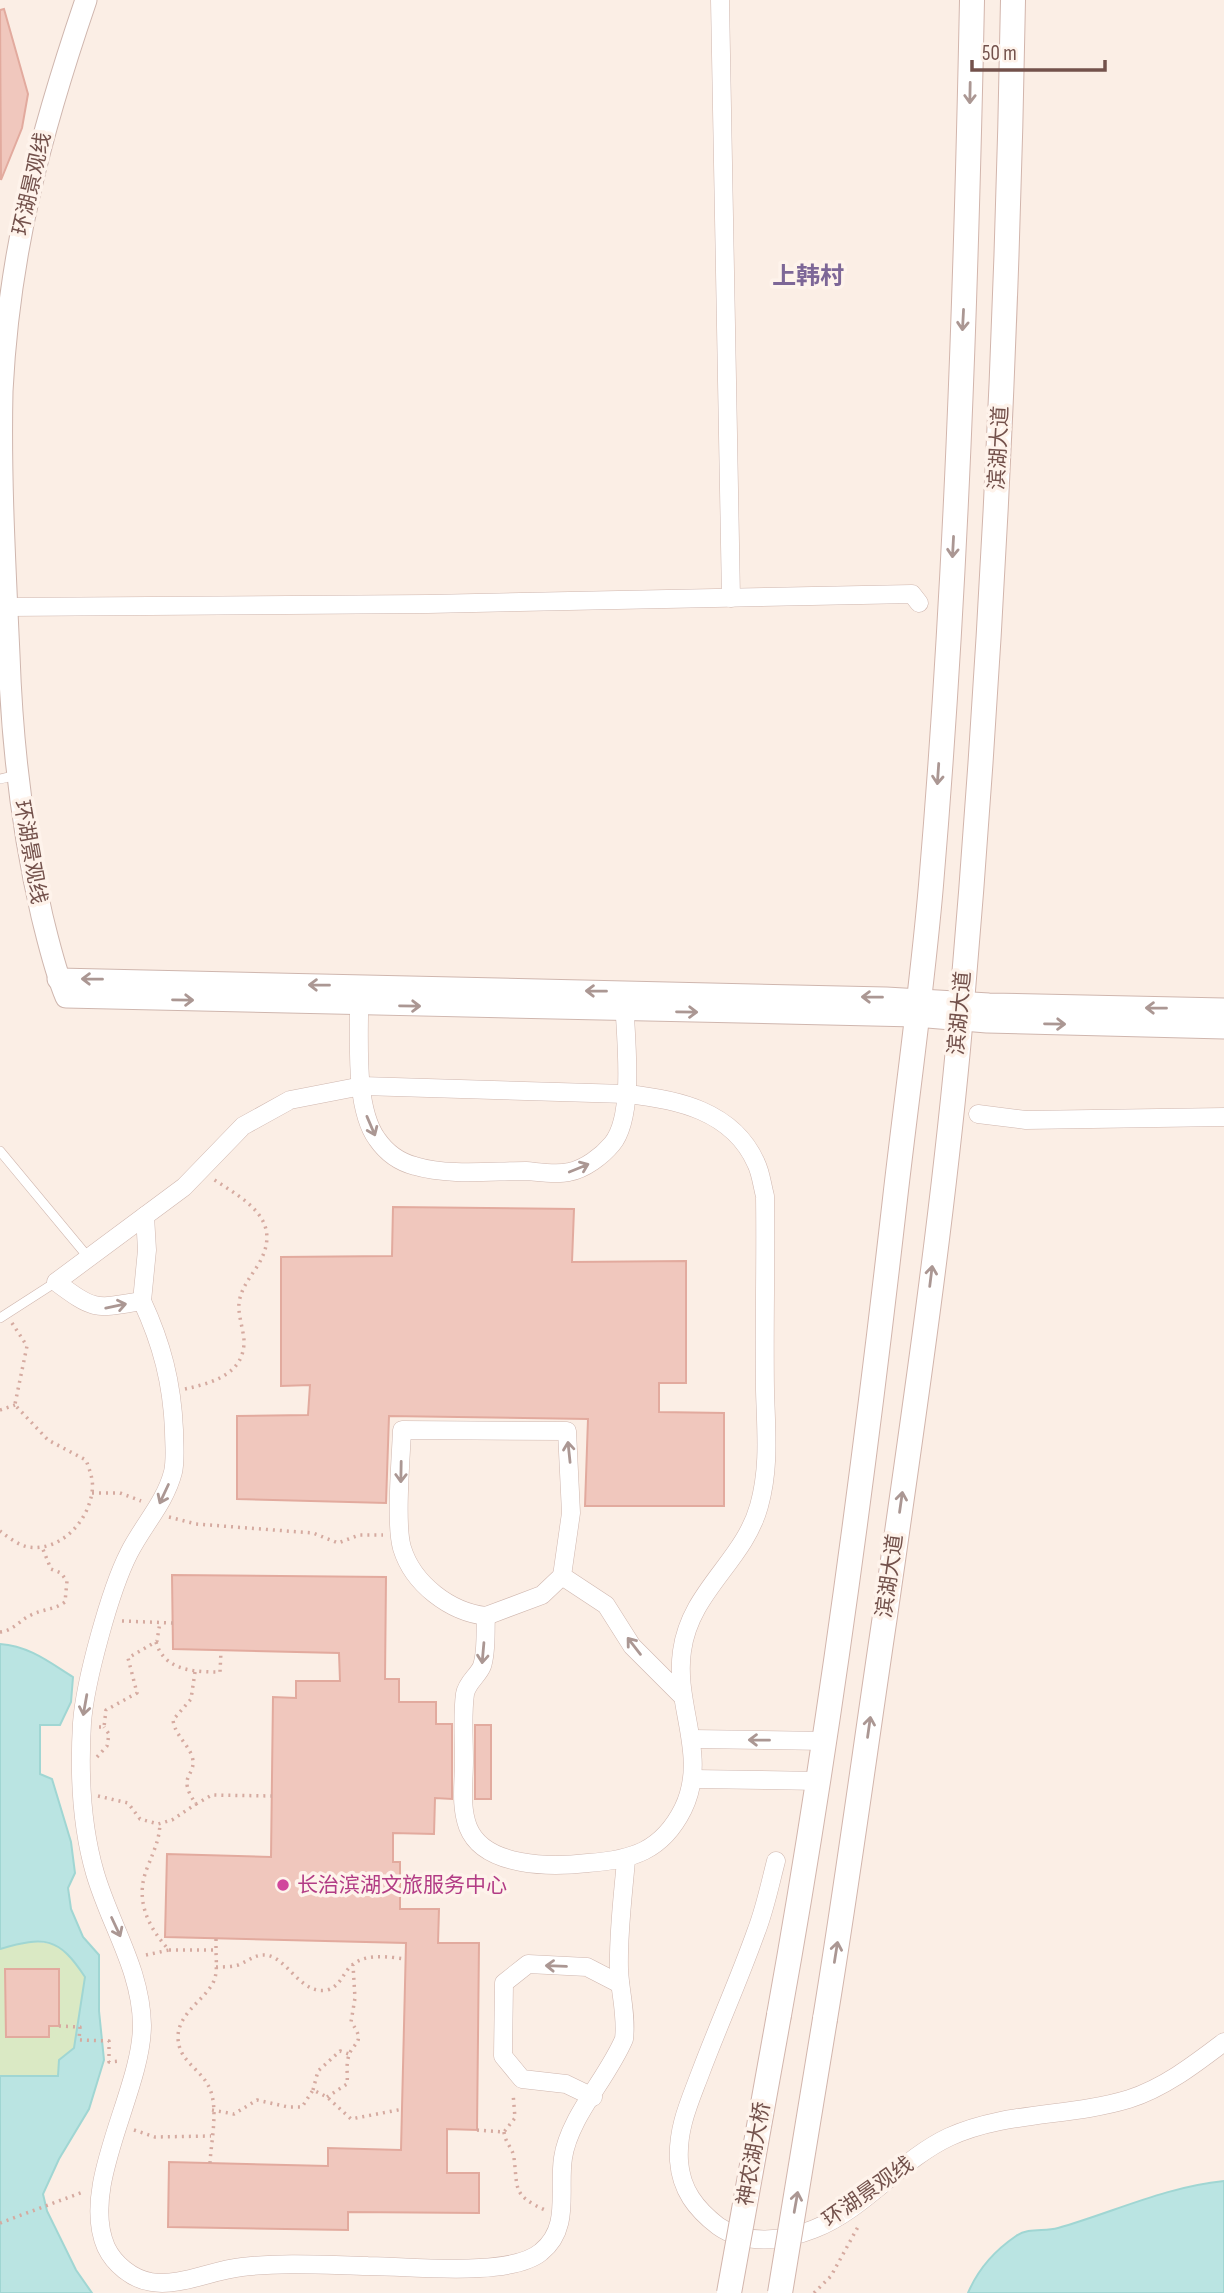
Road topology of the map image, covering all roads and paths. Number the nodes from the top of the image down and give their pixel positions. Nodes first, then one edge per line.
1 (86, 0) edge
2 (720, 0) edge
3 (972, 0) edge
4 (1013, 0) edge
5 (731, 598) junction
6 (919, 603) dead end
7 (6, 607) junction
8 (8, 777) edge
9 (359, 995) junction
10 (624, 1001) junction
11 (917, 1007) junction
12 (1224, 1009) edge
13 (961, 1011) junction
14 (1224, 1028) edge
15 (362, 1086) junction
16 (626, 1094) junction
17 (978, 1114) dead end
18 (1224, 1117) edge
19 (0, 1152) edge
20 (200, 1170) junction
21 (145, 1216) junction
22 (88, 1257) junction
23 (55, 1282) junction
24 (142, 1301) junction
25 (4, 1316) edge
26 (172, 1392) junction
27 (15, 1405) junction
28 (0, 1410) edge
29 (92, 1493) junction
30 (155, 1510) junction
31 (0, 1531) edge
32 (401, 1536) junction
33 (42, 1547) junction
34 (562, 1576) junction
35 (486, 1616) junction
36 (106, 1621) junction
37 (160, 1622) junction
38 (173, 1623) dead end
39 (0, 1632) edge
40 (156, 1642) junction
41 (221, 1651) dead end
42 (195, 1672) junction
43 (681, 1695) junction
44 (83, 1726) junction
45 (104, 1727) junction
46 (692, 1740) junction
47 (826, 1741) junction
48 (82, 1758) junction
49 (693, 1779) junction
50 (820, 1781) junction
51 (83, 1794) junction
52 (272, 1796) dead end
53 (196, 1804) junction
54 (159, 1824) junction
55 (626, 1860) junction
56 (776, 1861) dead end
57 (216, 1939) dead end
58 (169, 1950) junction
59 (216, 1950) junction
60 (130, 1958) junction
61 (406, 1959) dead end
62 (353, 1965) junction
63 (216, 1967) junction
64 (620, 1984) junction
65 (779, 2015) joint
66 (59, 2026) dead end
67 (1224, 2042) edge
68 (349, 2054) junction
69 (137, 2060) junction
70 (519, 2076) junction
71 (313, 2091) junction
72 (593, 2096) junction
73 (327, 2097) junction
74 (403, 2109) dead end
75 (212, 2110) junction
76 (118, 2125) junction
77 (477, 2130) dead end
78 (504, 2132) junction
79 (211, 2136) junction
80 (210, 2164) dead end
81 (103, 2185) junction
82 (865, 2199) junction
83 (561, 2216) junction
84 (0, 2223) edge
85 (729, 2293) edge
86 (780, 2293) edge
87 (814, 2293) edge

1 - 7 street, 环湖景观线
2 - 5 street
3 -> 11 main road, 滨湖大道
4 - 13 main road, 滨湖大道
5 - 6 street
5 - 7 street
7 - 8 street, 环湖景观线
8 - 9 street, 环湖景观线
9 - 10 street
9 - 15 street
10 - 11 street
10 - 16 street
11 - 13 street
11 - 47 main road, 滨湖大道
12 -> 13 street
13 -> 14 street
86 -> 13 main road, 滨湖大道, bridge
15 - 16 street
15 -> 16 street
15 - 20 street
16 - 43 street
17 - 18 street
19 - 22 lane
20 - 21 street
20 - 26 path
21 - 22 street
21 - 24 street
22 - 23 street
23 -> 24 street
23 - 25 lane
24 - 26 street
25 - 27 path
26 -> 30 street
27 - 28 path
27 - 29 path
29 - 30 path
29 - 33 path
30 - 32 path
30 - 36 street
31 - 33 path
34 -> 32 street
32 - 35 street
33 - 39 path
34 - 35 street
43 -> 34 street
35 -> 55 street
36 - 37 path
36 -> 44 street
37 - 38 path
37 - 40 path
40 - 42 path
40 - 45 path
41 - 42 path
42 - 53 path
43 - 46 street
44 - 45 path
44 - 48 street
45 - 48 path
47 -> 46 street
46 - 49 street
47 - 50 main road, 滨湖大道
48 - 51 street
49 - 50 street
49 - 55 street
50 - 65 main road, 滨湖大道
51 - 54 path
51 -> 60 street
52 - 53 path
53 - 54 path
54 - 58 path
55 - 64 street
56 - 82 street, 环湖景观线
57 - 59 path
58 - 59 path
58 - 60 path
59 - 63 path
60 - 69 street
61 - 62 path
62 - 63 path
62 - 68 path
63 - 75 path
64 -> 70 street
64 - 72 street
65 - 85 main road, 神农湖大桥, bridge
66 - 69 path
67 - 82 street, 环湖景观线
68 - 71 path
68 - 73 path
69 - 76 street
70 - 72 street
70 - 78 path
71 - 73 path
71 - 75 path
72 - 83 street
73 - 74 path
75 - 79 path
76 - 79 path
76 - 81 street
77 - 78 path
78 - 83 path
79 - 80 path
81 - 83 street
81 - 84 path
82 - 87 path

